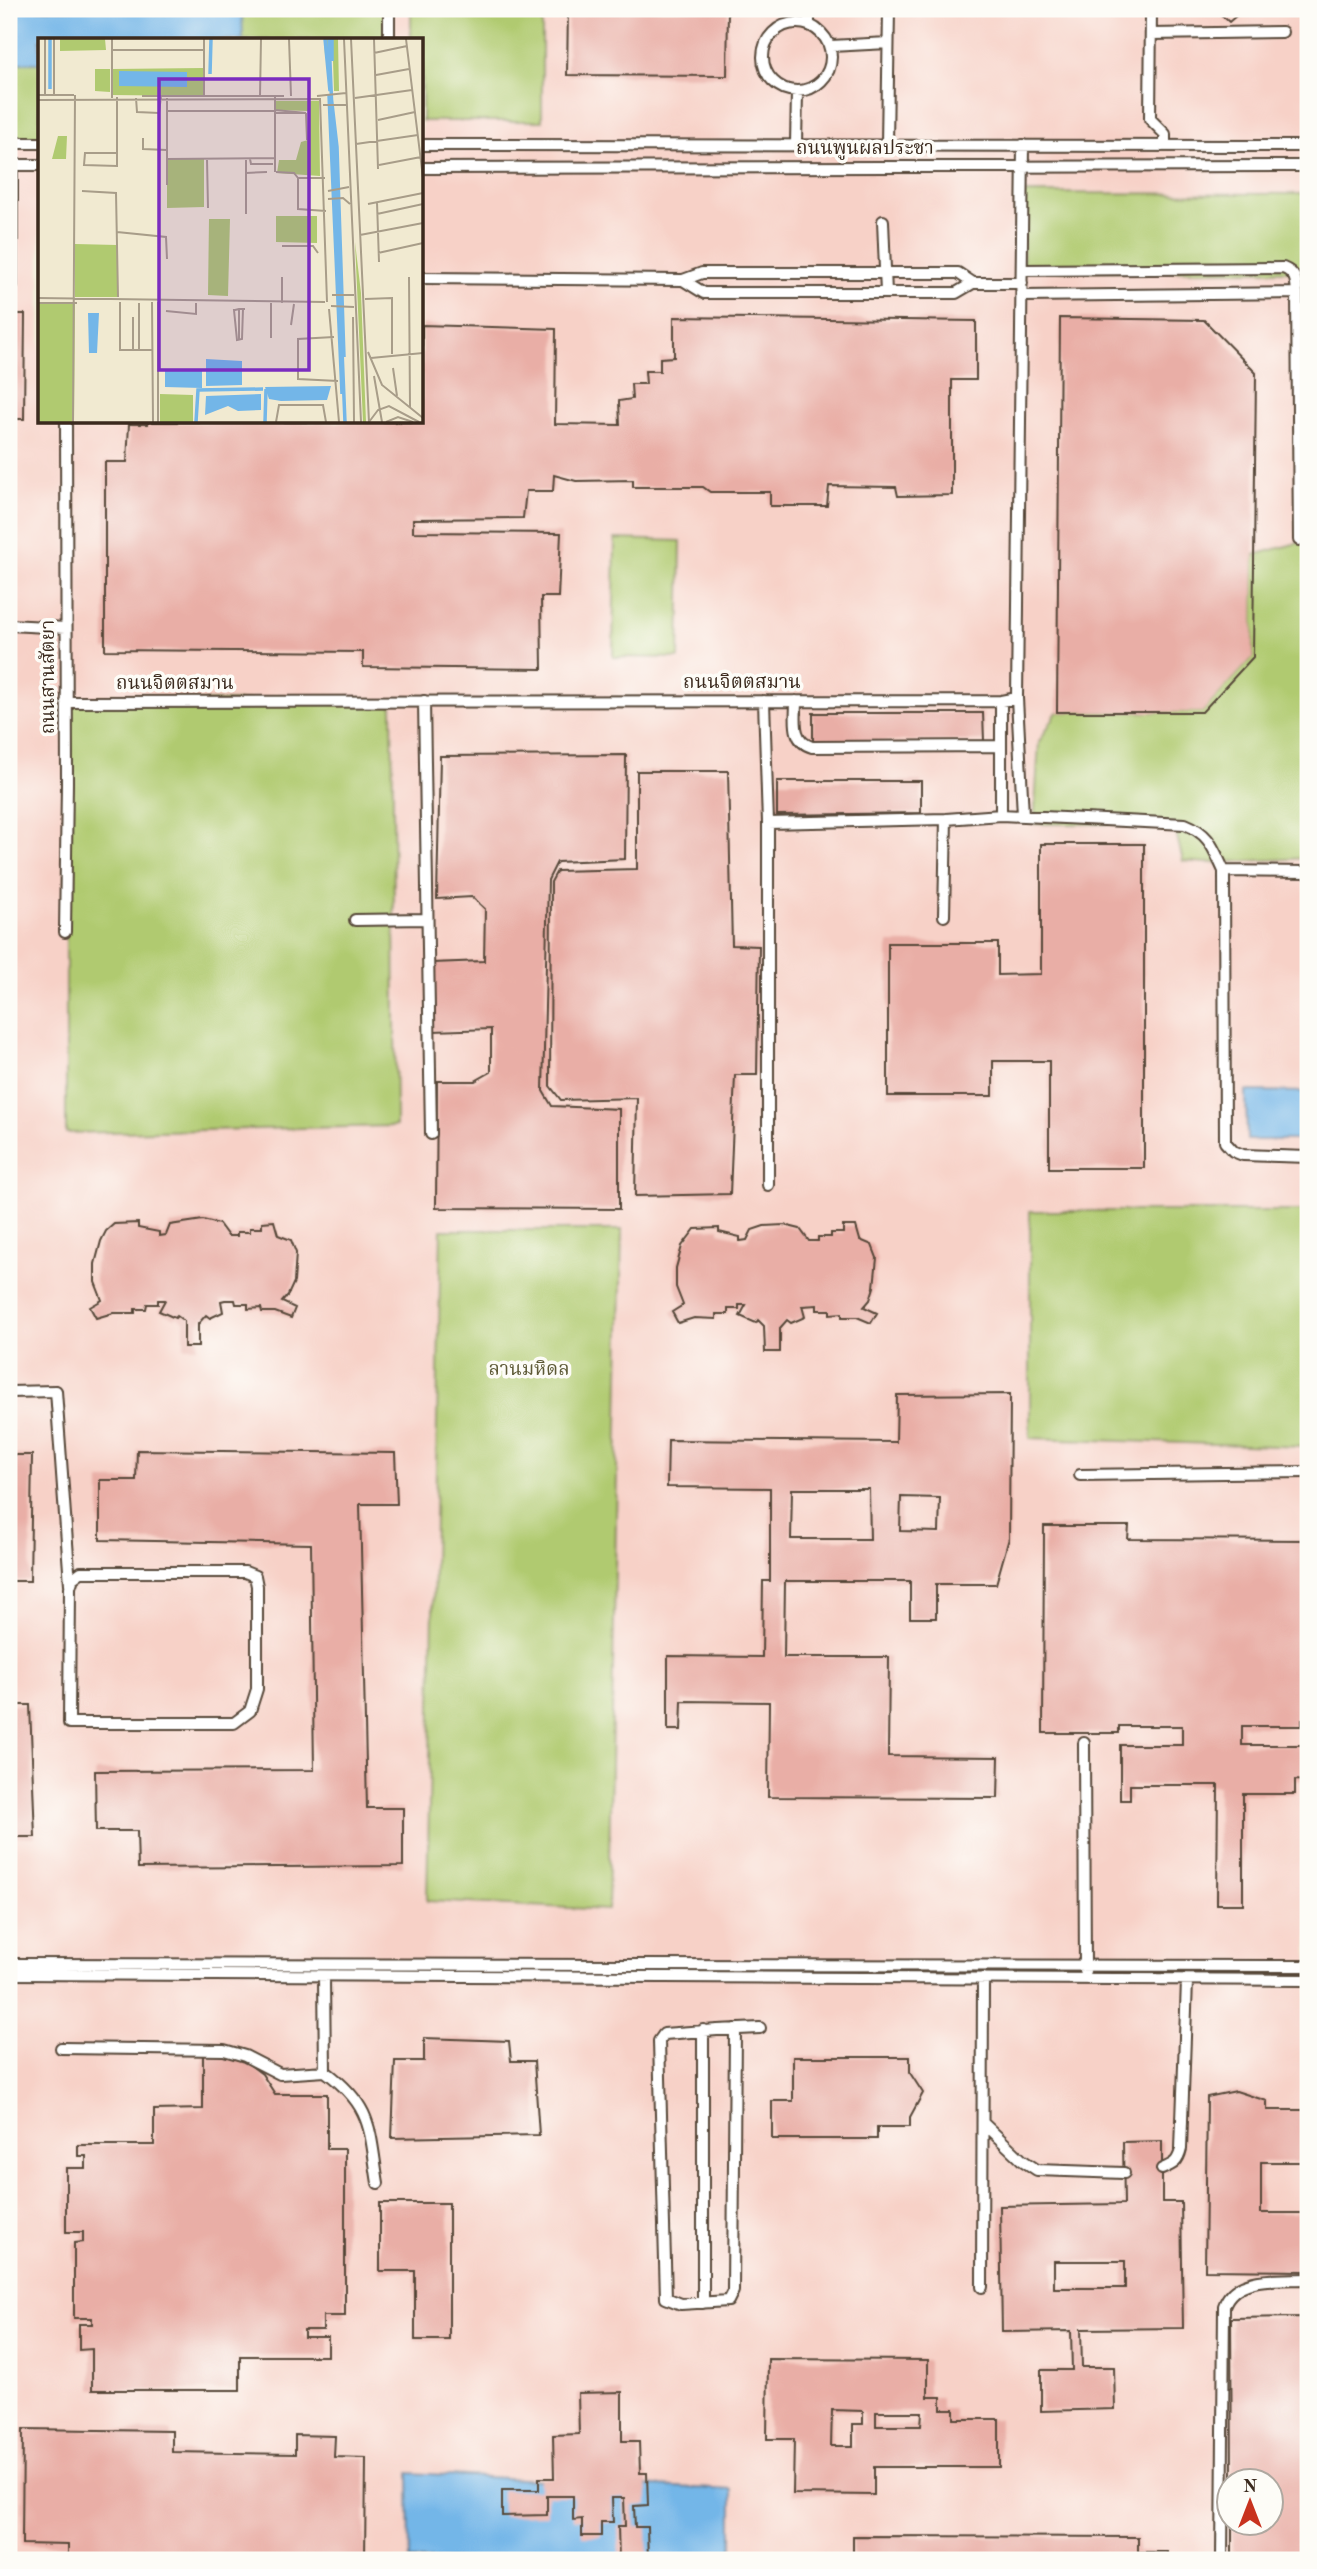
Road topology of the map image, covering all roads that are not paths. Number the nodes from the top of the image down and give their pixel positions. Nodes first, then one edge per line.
1 (389, 9) edge
2 (809, 9) edge
3 (889, 9) edge
4 (1151, 9) edge
5 (809, 23) junction
6 (1282, 32) dead end
7 (1152, 34) junction
8 (389, 38) edge
9 (888, 43) junction
10 (831, 46) junction
11 (797, 92) junction
12 (10, 143) edge
13 (38, 143) edge
14 (796, 144) junction
15 (887, 144) junction
16 (424, 145) edge
17 (1023, 145) junction
18 (1166, 145) junction
19 (1308, 146) edge
20 (11, 165) edge
21 (38, 165) edge
22 (1023, 166) junction
23 (1308, 166) edge
24 (424, 168) edge
25 (883, 221) dead end
26 (1023, 270) junction
27 (885, 273) junction
28 (424, 278) edge
29 (683, 280) junction
30 (973, 283) junction
31 (1022, 284) junction
32 (9, 291) edge
33 (886, 293) junction
34 (1297, 293) junction
35 (1022, 296) junction
36 (66, 424) edge
37 (1299, 540) dead end
38 (9, 625) edge
39 (66, 628) junction
40 (1017, 698) junction
41 (424, 701) junction
42 (764, 701) junction
43 (796, 701) junction
44 (1001, 701) junction
45 (66, 702) junction
46 (1001, 746) junction
47 (1001, 815) junction
48 (1023, 815) junction
49 (946, 819) junction
50 (768, 823) junction
51 (1224, 871) junction
52 (1308, 872) edge
53 (944, 916) dead end
54 (427, 919) junction
55 (355, 920) dead end
56 (65, 932) dead end
57 (431, 1134) dead end
58 (1308, 1157) edge
59 (768, 1185) dead end
60 (9, 1392) edge
61 (1308, 1472) edge
62 (1080, 1475) dead end
63 (70, 1587) junction
64 (1084, 1743) dead end
65 (9, 1964) edge
66 (1085, 1966) junction
67 (1308, 1966) edge
68 (9, 1974) edge
69 (324, 1977) junction
70 (983, 1978) junction
71 (1085, 1979) junction
72 (1308, 1980) edge
73 (1188, 1981) junction
74 (760, 2028) dead end
75 (735, 2029) junction
76 (703, 2030) junction
77 (61, 2048) dead end
78 (325, 2071) junction
79 (984, 2124) junction
80 (1162, 2169) dead end
81 (1124, 2173) dead end
82 (378, 2183) dead end
83 (1308, 2279) edge
84 (982, 2287) dead end
85 (703, 2303) junction
86 (1222, 2560) edge

1 - 8 lane
2 - 5 lane
3 - 9 lane
4 - 7 lane
5 - 10 lane
5 - 11 lane
6 - 7 lane
7 - 18 lane
9 - 10 lane
9 - 15 lane
10 - 11 lane
11 - 14 lane
12 - 13 lane
12 - 20 lane
14 - 15 lane, ถนนพูนผลประชา
14 - 16 lane, ถนนพูนผลประชา
15 - 17 lane, ถนนพูนผลประชา
17 - 18 lane, ถนนพูนผลประชา
17 - 22 lane
18 - 19 lane, ถนนพูนผลประชา
20 - 21 lane
20 - 32 lane
22 - 23 lane, ถนนพูนผลประชา
22 - 24 lane, ถนนพูนผลประชา
22 - 26 lane
25 - 27 lane
26 - 31 lane
26 - 34 lane
27 - 29 lane
27 - 30 lane
27 - 33 lane
28 - 29 lane
29 - 33 lane
30 - 31 lane
30 - 33 lane
31 - 35 lane
34 - 35 lane
34 - 37 lane
35 - 40 lane
36 - 39 lane, ถนนสานสัตยา
38 - 39 lane
39 - 45 lane, ถนนสานสัตยา
40 - 44 lane, ถนนจิตตสมาน
40 - 48 lane
41 - 42 lane, ถนนจิตตสมาน
41 - 45 lane, ถนนจิตตสมาน
41 - 54 lane
42 - 43 lane, ถนนจิตตสมาน
42 - 50 lane
43 - 44 lane, ถนนจิตตสมาน
43 - 46 lane
44 - 46 lane
45 - 56 lane, ถนนสานสัตยา
46 - 47 lane
47 - 48 lane
47 - 49 lane
48 - 51 lane
49 - 50 lane
49 - 53 lane
50 - 59 lane
51 - 52 lane
51 - 58 lane
54 - 55 lane
54 - 57 lane
60 - 63 lane
61 - 62 lane
63 - 63 lane
64 - 66 lane
65 - 66 lane
66 - 67 lane
66 - 71 lane
68 - 69 lane
69 - 70 lane
69 - 78 lane
70 - 71 lane
70 - 79 lane
71 - 73 lane
72 - 73 lane
73 - 80 lane
74 - 75 lane
75 - 76 lane
75 - 85 lane
76 - 85 lane
76 - 85 lane
77 - 78 lane
78 - 82 lane
79 - 81 lane
79 - 84 lane
83 - 86 lane

